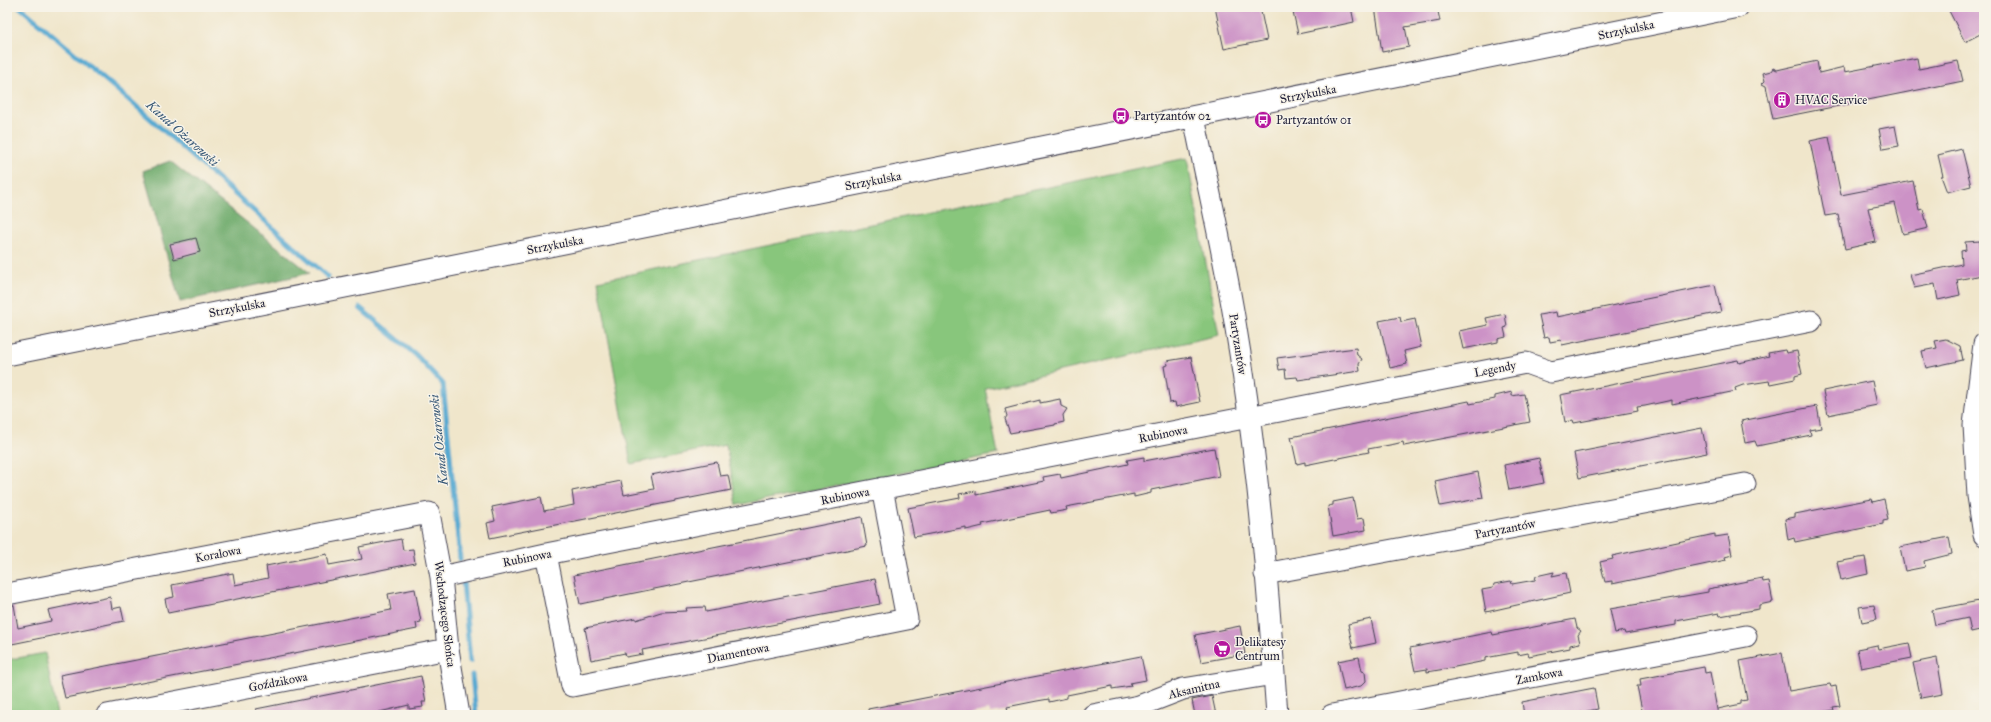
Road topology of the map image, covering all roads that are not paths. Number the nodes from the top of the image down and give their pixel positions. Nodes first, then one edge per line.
1 (1738, 7) edge
2 (1194, 117) junction
3 (1811, 321) dead end
4 (1984, 344) edge
5 (7, 355) edge
6 (1249, 418) junction
7 (1745, 484) dead end
8 (882, 488) junction
9 (429, 513) joint
10 (1984, 535) edge
11 (546, 554) junction
12 (1265, 574) junction
13 (441, 577) junction
14 (7, 594) edge
15 (1746, 636) dead end
16 (448, 649) junction
17 (1274, 674) junction
18 (107, 715) edge
19 (459, 715) edge
20 (1093, 715) edge
21 (1277, 715) edge
22 (1332, 715) edge

1 - 2 street, Strzykulska
2 - 5 street, Strzykulska
2 - 6 street, Partyzantów
3 - 6 street, Legendy
4 - 10 street
6 - 8 street, Rubinowa
6 - 12 street, Partyzantów
7 - 12 street, Partyzantów
8 - 11 street, Rubinowa
8 - 11 street, Diamentowa
9 - 13 street, Wschodzącego Słońca
9 - 14 street, Koralowa
11 - 13 street, Rubinowa
12 - 17 street, Partyzantów
13 - 16 street, Wschodzącego Słońca
15 - 22 street, Zamkowa
16 - 18 street, Goździkowa
16 - 19 street, Wschodzącego Słońca
17 - 20 street, Aksamitna
17 - 21 street, Partyzantów

